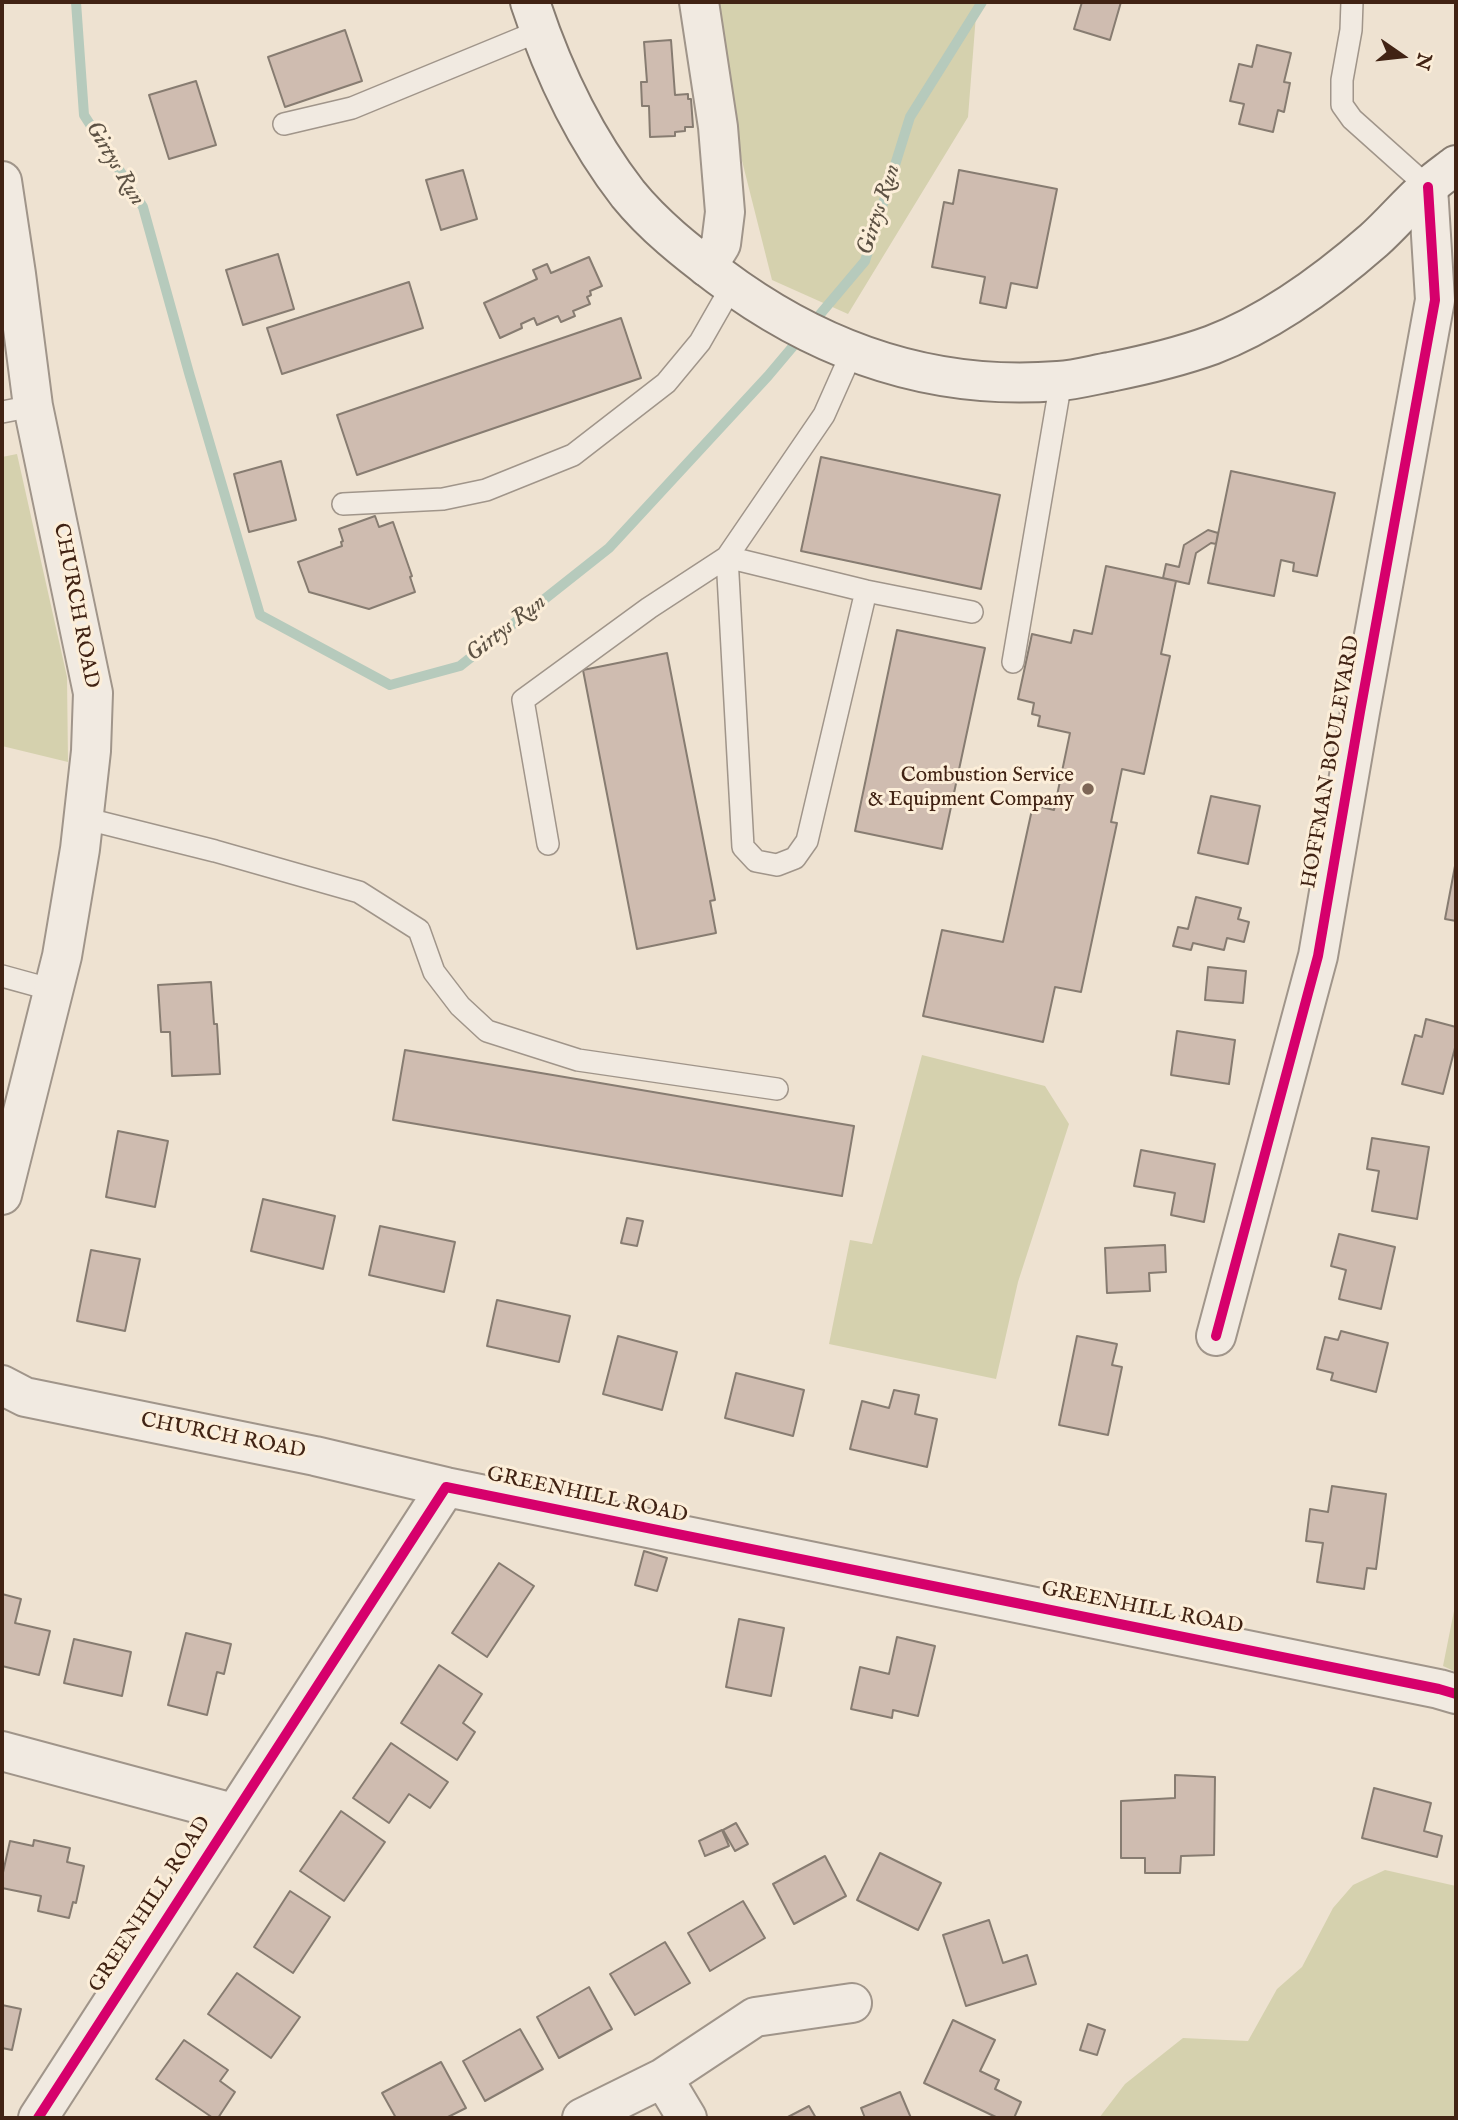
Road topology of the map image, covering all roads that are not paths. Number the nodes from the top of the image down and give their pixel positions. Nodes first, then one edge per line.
1 (699, 2) edge
2 (1352, 2) edge
3 (535, 16) edge
4 (284, 124) dead end
5 (1442, 176) edge
6 (2, 181) edge
7 (8, 257) edge
8 (730, 284) junction
9 (841, 348) junction
10 (1061, 381) junction
11 (17, 409) edge
12 (343, 504) dead end
13 (727, 557) junction
14 (866, 591) junction
15 (972, 612) dead end
16 (1013, 662) dead end
17 (83, 818) junction
18 (548, 844) dead end
19 (2, 976) edge
20 (53, 990) junction
21 (777, 1089) dead end
22 (2, 1195) edge
23 (1216, 1336) dead end
24 (2, 1385) edge
25 (446, 1487) junction
26 (1456, 1694) edge
27 (2, 1751) edge
28 (233, 1813) junction
29 (852, 2003) dead end
30 (663, 2078) junction
31 (38, 2118) edge
32 (582, 2118) edge
33 (687, 2118) edge

1 - 8 street
2 - 5 lane
3 - 4 lane
3 - 8 street
5 - 10 street
5 - 23 street, HOFFMAN BOULEVARD
6 - 7 street, CHURCH ROAD
7 - 11 street, CHURCH ROAD
8 - 9 street
8 - 12 lane
9 - 10 street
9 - 13 lane
10 - 16 lane
11 - 17 street, CHURCH ROAD
13 - 14 lane
13 - 14 lane
13 - 18 lane
14 - 15 lane
17 - 20 street, CHURCH ROAD
17 - 21 lane
19 - 20 lane
20 - 22 street, CHURCH ROAD
24 - 25 street, CHURCH ROAD
25 - 26 street, GREENHILL ROAD
25 - 28 street, GREENHILL ROAD
27 - 28 street
28 - 31 street, GREENHILL ROAD
29 - 30 street
30 - 32 street
30 - 33 street

